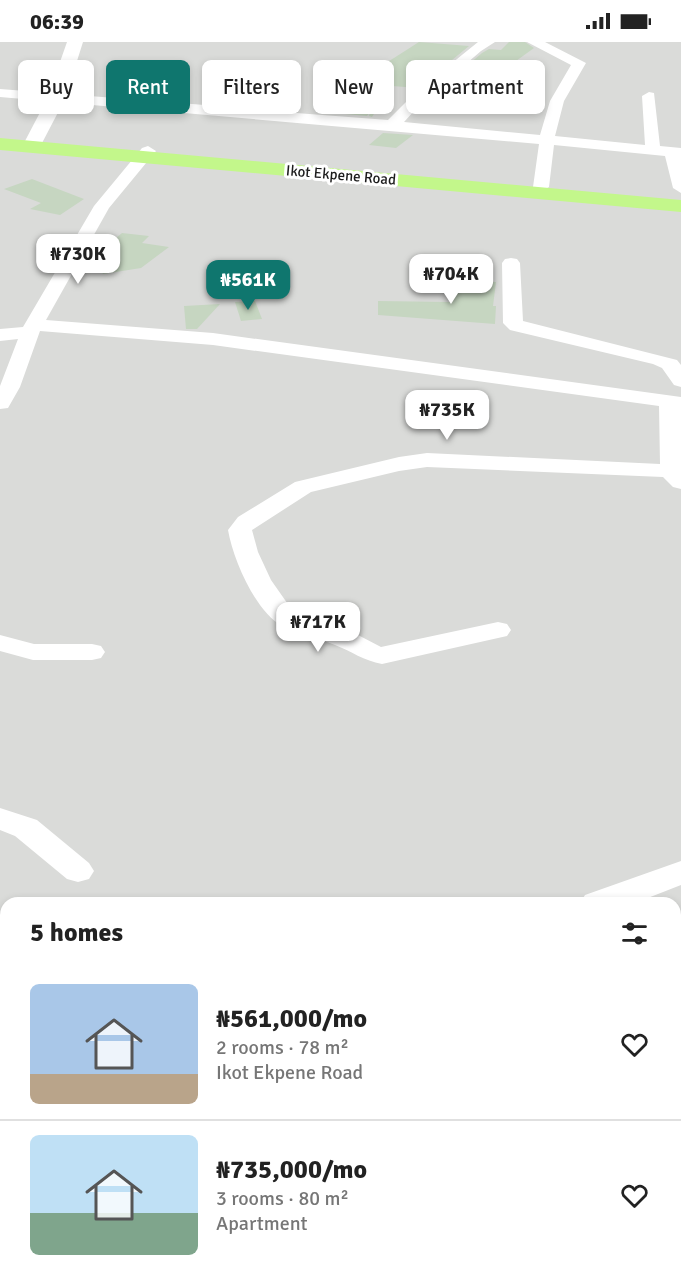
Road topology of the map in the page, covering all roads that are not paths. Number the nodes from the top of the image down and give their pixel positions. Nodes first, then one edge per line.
1 (75, 42) edge
2 (488, 42) edge
3 (534, 42) edge
4 (69, 60) edge
5 (0, 93) edge
6 (18, 95) edge
7 (649, 96) dead end
8 (94, 102) edge
9 (48, 114) edge
10 (259, 115) joint
11 (392, 125) junction
12 (0, 138) edge
13 (547, 140) junction
14 (34, 141) junction
15 (0, 144) edge
16 (653, 150) junction
17 (676, 153) edge
18 (145, 154) junction
19 (541, 187) junction
20 (681, 188) edge
21 (681, 200) edge
22 (681, 207) edge
23 (511, 263) dead end
24 (32, 329) junction
25 (0, 335) edge
26 (681, 381) edge
27 (675, 402) edge
28 (0, 403) edge
29 (677, 476) edge
30 (498, 630) dead end
31 (0, 643) edge
32 (92, 652) dead end
33 (0, 819) edge
34 (78, 871) dead end
35 (681, 872) edge
36 (618, 897) edge

1 - 4 street
2 - 11 street
3 - 13 street
5 - 6 street
7 - 16 street
8 - 10 street
9 - 14 street
10 - 11 street
11 - 13 street
12 - 14 highway, Ikot Ekpene Road
13 - 16 street
13 - 19 street
14 - 18 highway, Ikot Ekpene Road
15 - 18 highway, Ikot Ekpene Road
16 - 17 street
17 - 20 street
18 - 19 highway, Ikot Ekpene Road
18 - 22 highway, Ikot Ekpene Road
18 - 24 street
19 - 21 highway, Ikot Ekpene Road
23 - 26 street
24 - 25 street
24 - 27 street
24 - 28 street
27 - 29 street
29 - 30 street
31 - 32 street
33 - 34 street
35 - 36 street

